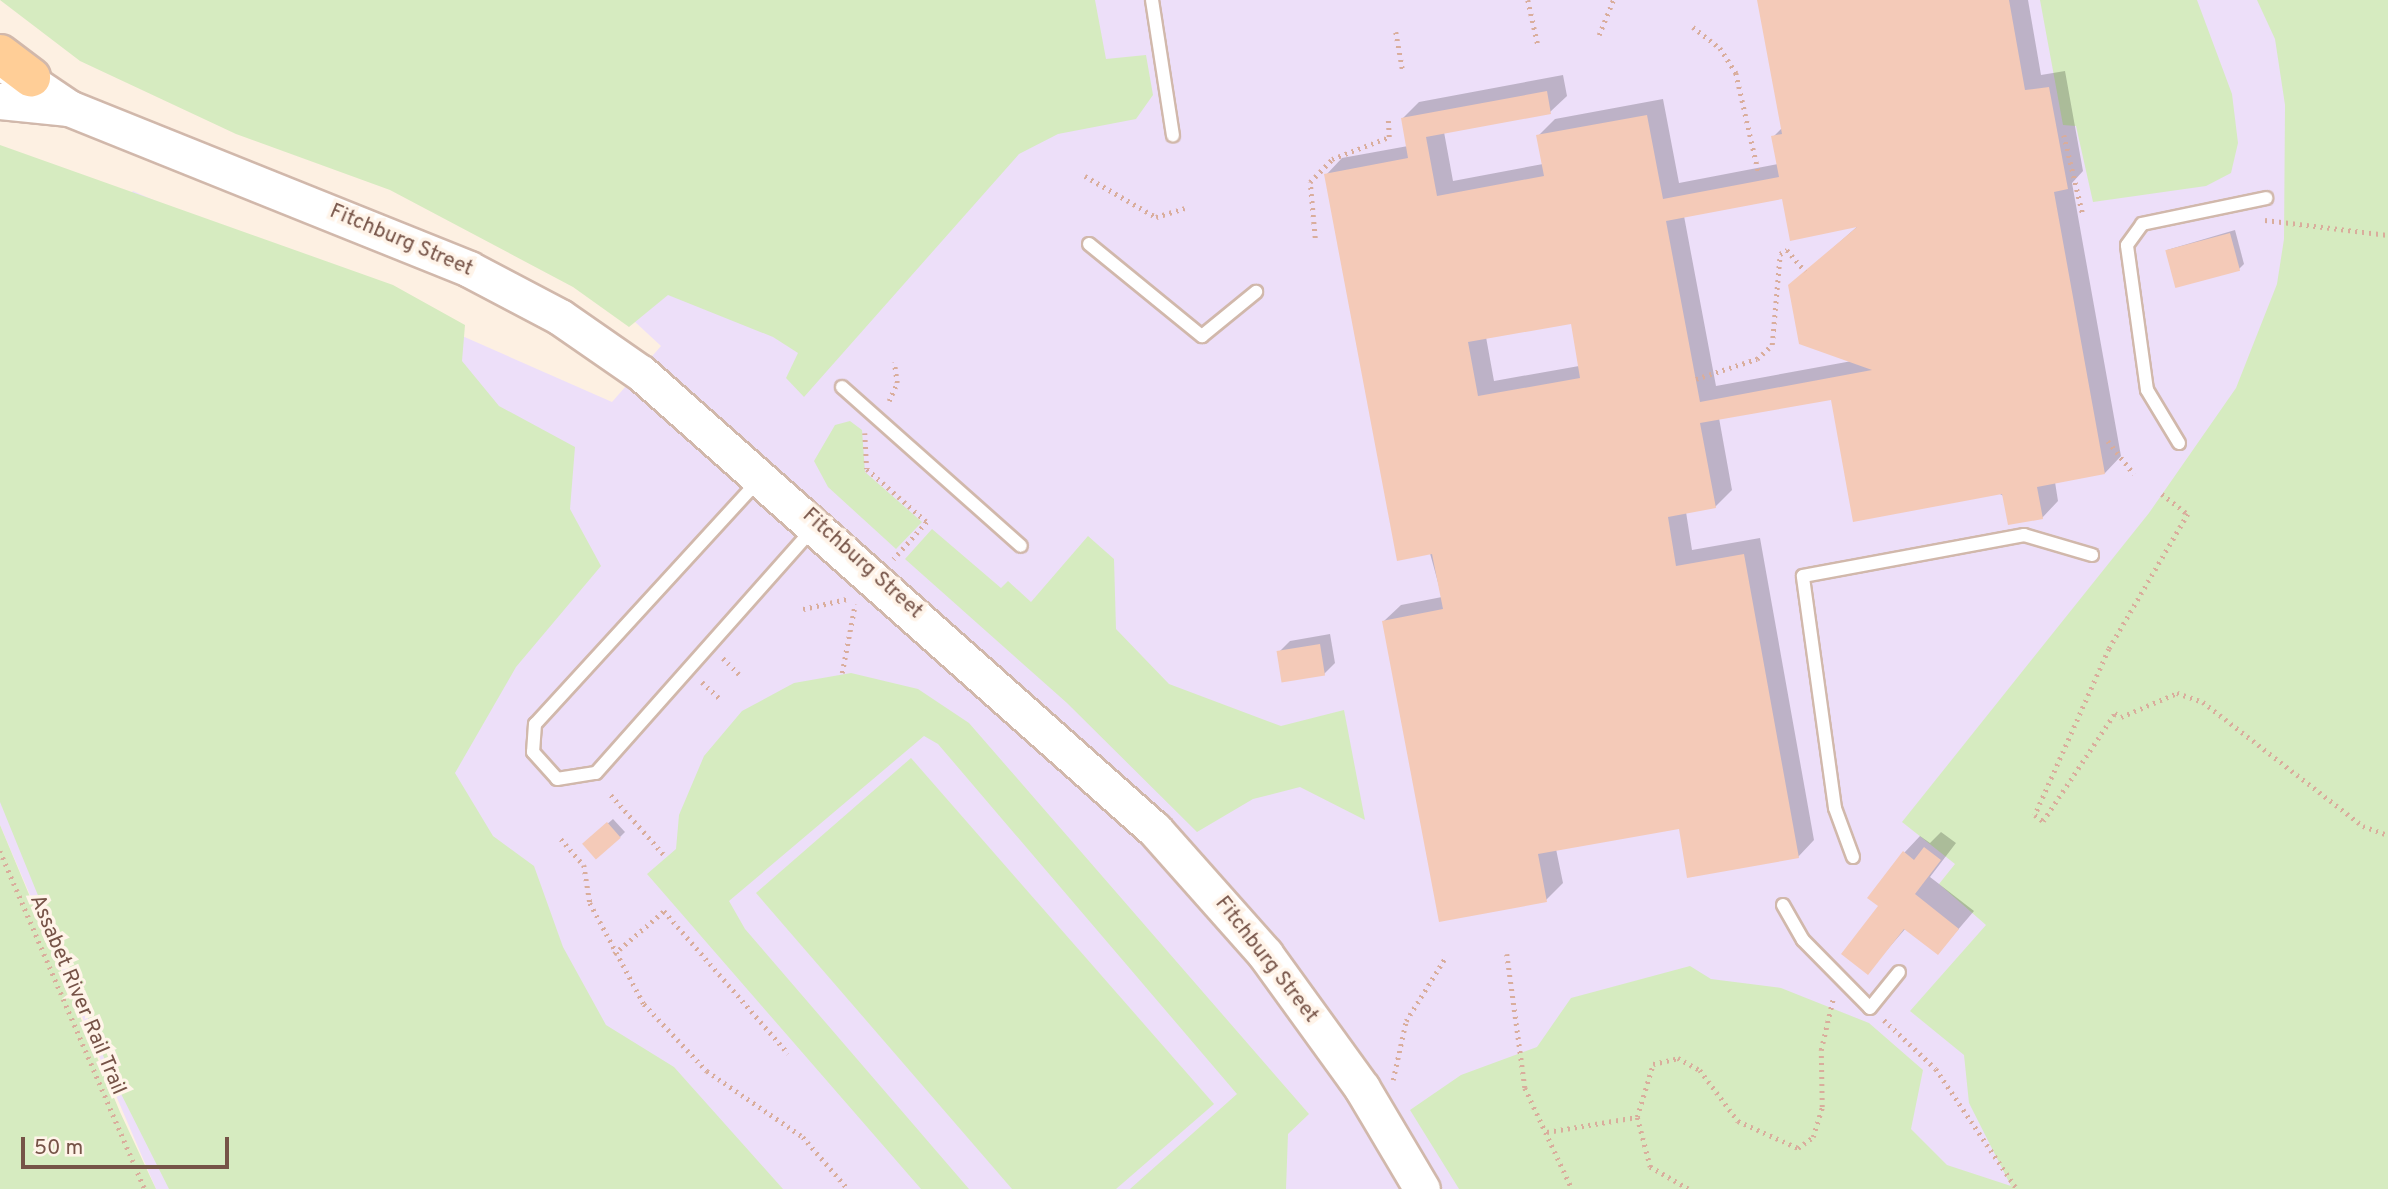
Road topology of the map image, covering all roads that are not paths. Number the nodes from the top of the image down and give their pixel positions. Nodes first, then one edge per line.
1 (1152, 0) edge
2 (0, 54) edge
3 (15, 70) edge
4 (0, 101) edge
5 (69, 108) junction
6 (1173, 135) dead end
7 (2266, 198) dead end
8 (1088, 244) dead end
9 (1256, 292) dead end
10 (842, 387) dead end
11 (2179, 443) dead end
12 (763, 475) junction
13 (817, 524) junction
14 (1021, 545) dead end
15 (2092, 555) dead end
16 (1853, 857) dead end
17 (1783, 905) dead end
18 (1899, 972) dead end
19 (1422, 1189) edge

1 - 6 lane
2 - 3 main road
3 - 5 street
4 - 5 street
5 - 12 street, Fitchburg Street
7 - 11 lane
8 - 9 lane
10 - 14 lane
12 - 13 street, Fitchburg Street
12 - 13 lane
13 - 19 street, Fitchburg Street
15 - 16 lane
17 - 18 lane

